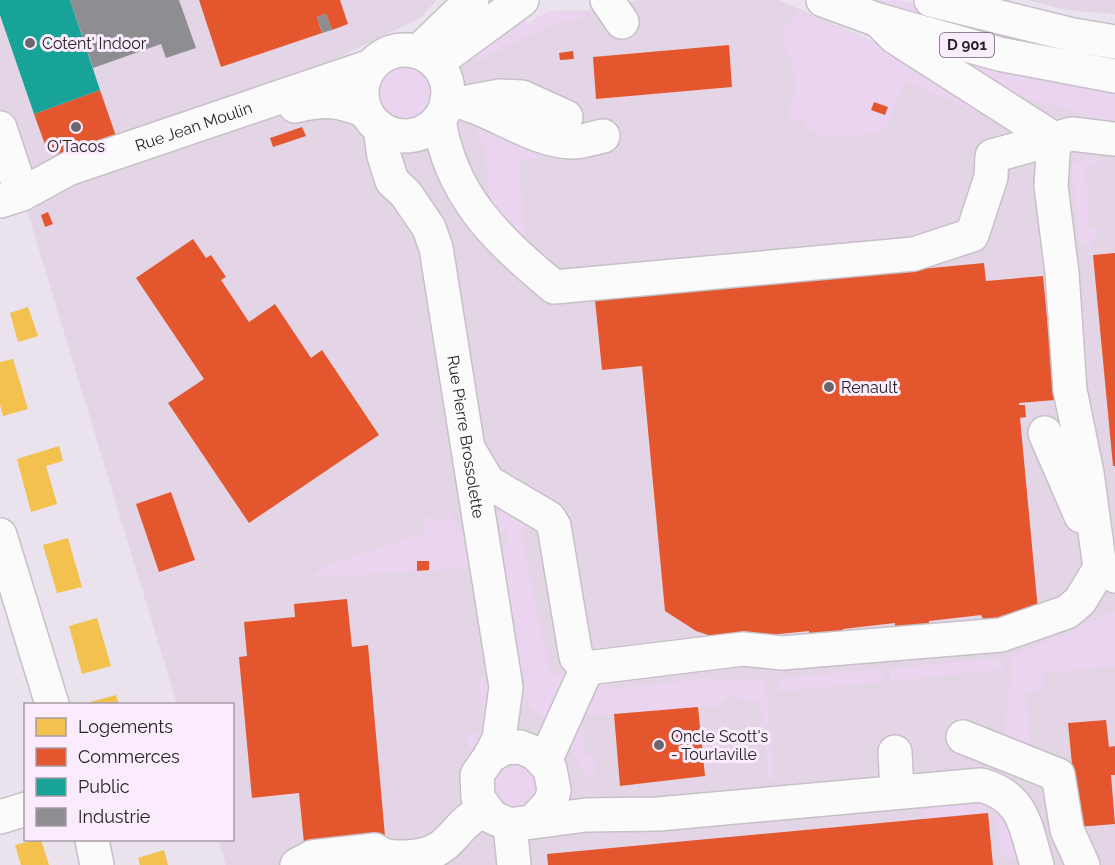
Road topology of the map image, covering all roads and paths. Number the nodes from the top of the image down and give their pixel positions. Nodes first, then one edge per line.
1 (472, 0) edge
2 (522, 0) edge
3 (823, 0) edge
4 (931, 0) edge
5 (878, 20) junction
6 (1115, 42) edge
7 (427, 57) junction
8 (371, 66) junction
9 (1115, 76) edge
10 (451, 107) junction
11 (566, 117) dead end
12 (384, 125) junction
13 (0, 128) edge
14 (603, 136) dead end
15 (1054, 138) junction
16 (1115, 139) edge
17 (12, 189) edge
18 (1045, 433) dead end
19 (469, 450) junction
20 (0, 535) edge
21 (1104, 561) edge
22 (587, 668) junction
23 (506, 687) junction
24 (51, 703) edge
25 (963, 737) dead end
26 (895, 752) dead end
27 (490, 756) junction
28 (544, 764) junction
29 (897, 792) junction
30 (24, 810) edge
31 (502, 813) junction
32 (604, 813) junction
33 (0, 817) edge
34 (1070, 836) junction
35 (92, 841) edge
36 (1033, 852) edge
37 (436, 859) edge
38 (386, 861) edge
39 (97, 865) edge
40 (297, 865) edge
41 (514, 865) edge
42 (1083, 865) edge

1 - 7 street
2 - 7 street
3 - 5 street, D 901
4 - 6 street, D 901
5 - 9 street, D 901
5 - 15 street
7 - 8 street, Rue Jean Moulin
7 - 10 street
8 - 12 street
8 - 17 street, Rue Jean Moulin
10 - 11 street
10 - 12 street
10 - 14 street
10 - 15 street
12 - 17 street, Rue Jean Moulin
12 - 19 street, Rue Pierre Brossolette
13 - 17 street
15 - 16 street
15 - 21 street
18 - 21 street
19 - 22 street
19 - 23 street, Rue Pierre Brossolette
20 - 24 street
21 - 22 street
22 - 28 street
23 - 27 street, Rue Pierre Brossolette
23 - 28 street, Rue Pierre Brossolette
25 - 34 street
26 - 29 street
27 - 28 street
27 - 31 street
28 - 31 street
28 - 32 street
29 - 32 street
29 - 36 street
30 - 33 street
31 - 32 street
31 - 37 street
31 - 38 street
31 - 41 street
34 - 36 street
34 - 42 street
35 - 39 street
37 - 38 street
38 - 40 street

